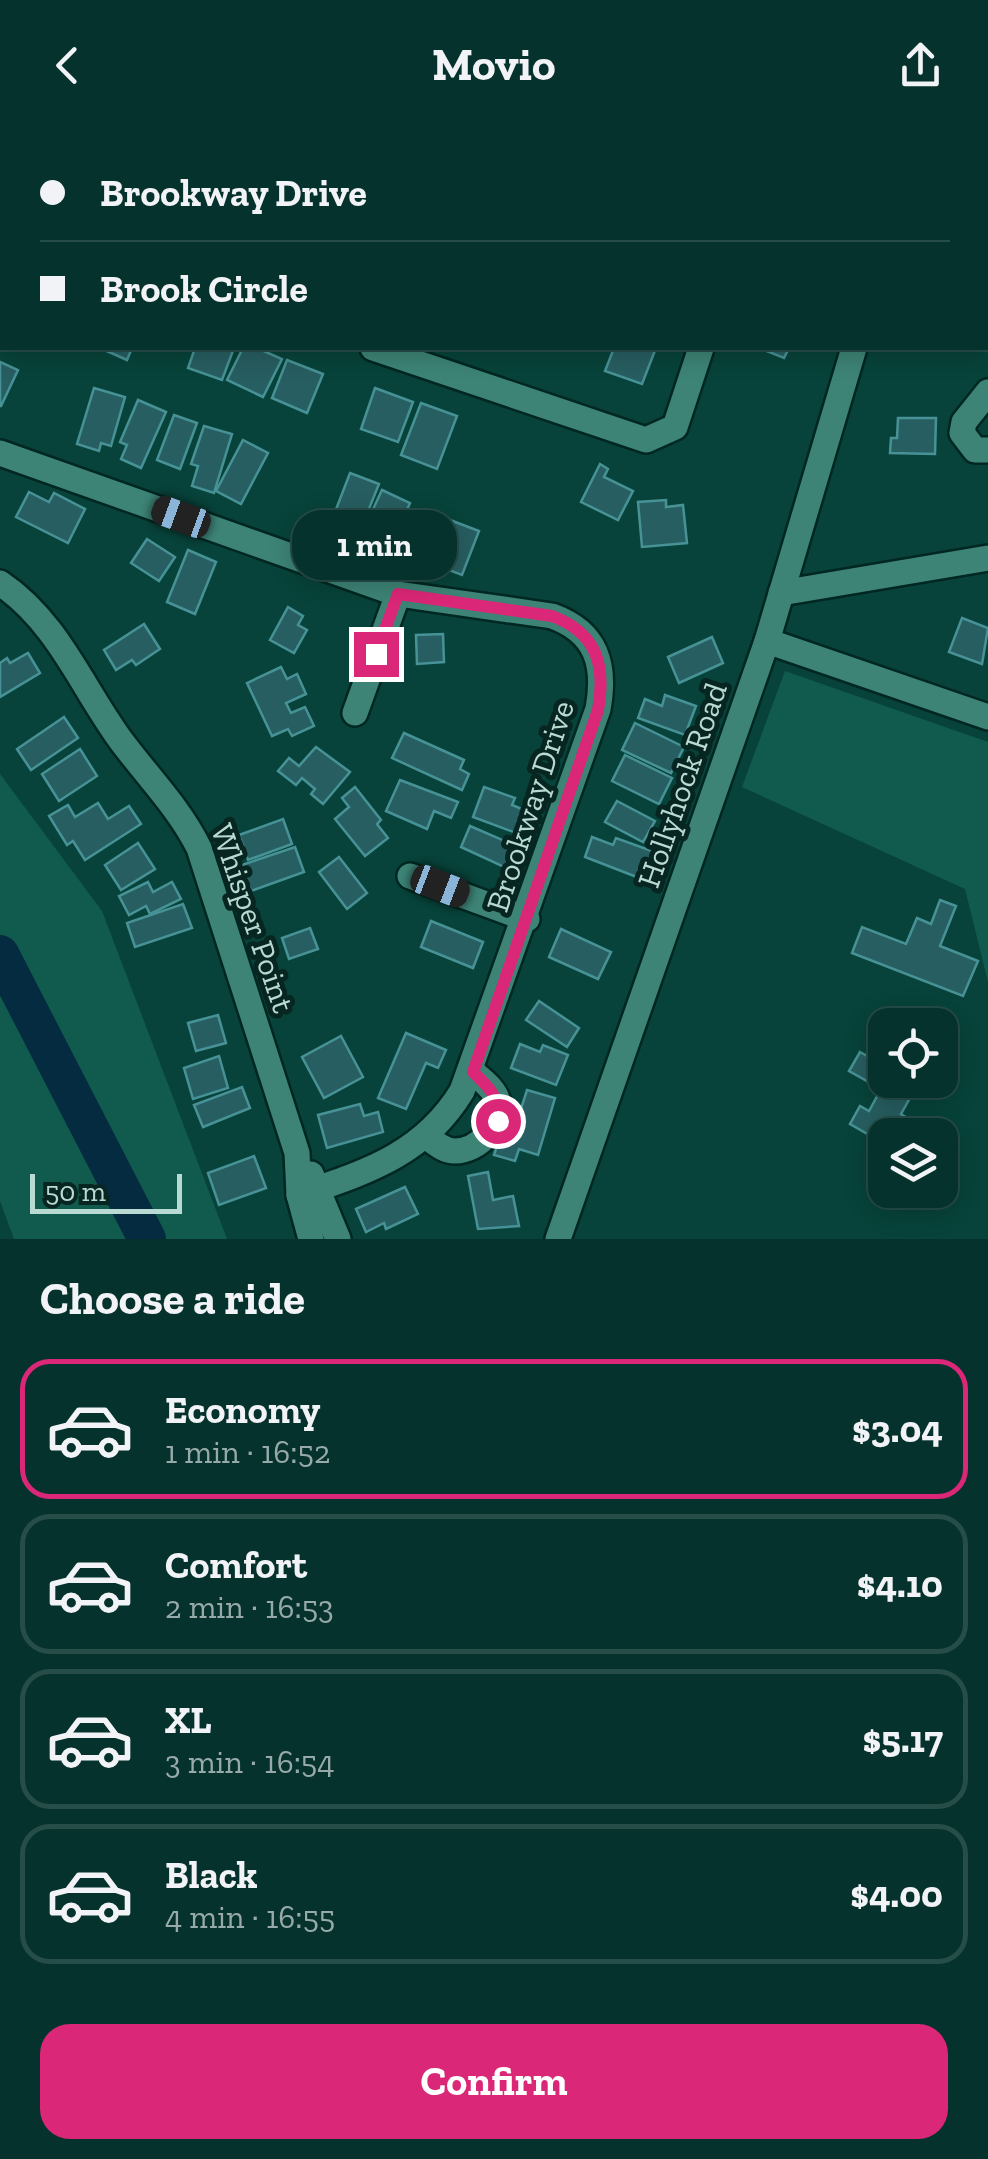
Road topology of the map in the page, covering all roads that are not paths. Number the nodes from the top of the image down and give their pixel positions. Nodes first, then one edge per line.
1 (379, 350) edge
2 (701, 350) edge
3 (853, 350) edge
4 (988, 392) edge
5 (988, 450) edge
6 (0, 452) edge
7 (988, 558) edge
8 (0, 583) edge
9 (781, 593) junction
10 (398, 594) junction
11 (767, 641) junction
12 (355, 713) dead end
13 (988, 717) edge
14 (410, 876) dead end
15 (527, 919) junction
16 (473, 1072) junction
17 (427, 1136) junction
18 (310, 1192) junction
19 (310, 1239) edge
20 (338, 1239) edge
21 (558, 1239) edge

1 - 2 street
3 - 9 street, Hollyhock Road
4 - 5 street
6 - 10 street, Brookway Drive
7 - 9 street
8 - 18 street, Whisper Point
9 - 11 street, Hollyhock Road
10 - 12 street
10 - 15 street, Brookway Drive
11 - 13 street
11 - 21 street, Hollyhock Road
14 - 15 street
15 - 16 street, Brookway Drive
16 - 17 street, Brookway Drive
16 - 17 street
17 - 18 street, Brookway Drive
18 - 19 street, Whisper Point
18 - 20 street, Whisper Point

